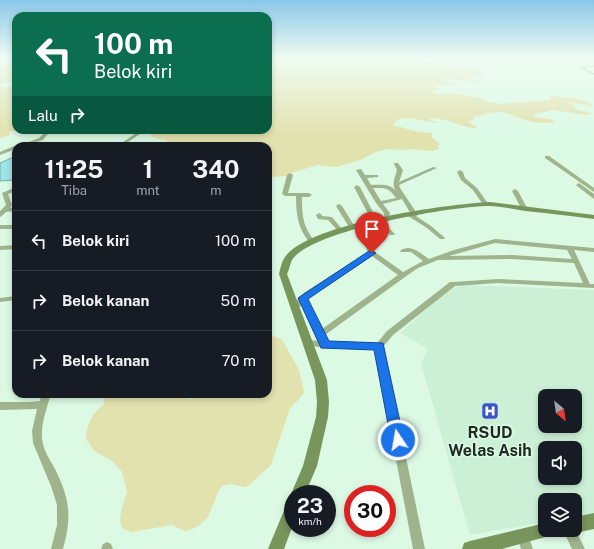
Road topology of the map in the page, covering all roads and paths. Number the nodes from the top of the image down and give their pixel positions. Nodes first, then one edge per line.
1 (46, 134) edge
2 (138, 134) edge
3 (32, 142) edge
4 (125, 142) edge
5 (12, 149) edge
6 (0, 154) edge
7 (547, 157) dead end
8 (396, 164) dead end
9 (435, 168) dead end
10 (359, 170) dead end
11 (565, 170) junction
12 (460, 172) dead end
13 (290, 175) dead end
14 (376, 176) dead end
15 (364, 177) junction
16 (396, 185) junction
17 (357, 187) dead end
18 (371, 188) junction
19 (12, 190) edge
20 (594, 190) edge
21 (515, 191) dead end
22 (301, 194) junction
23 (309, 195) dead end
24 (594, 197) edge
25 (8, 199) junction
26 (0, 200) edge
27 (379, 203) junction
28 (486, 204) junction
29 (339, 206) dead end
30 (524, 208) junction
31 (12, 210) edge
32 (2, 212) edge
33 (319, 215) dead end
34 (413, 215) junction
35 (594, 216) edge
36 (380, 221) junction
37 (356, 226) junction
38 (0, 227) edge
39 (12, 227) edge
40 (340, 230) junction
41 (392, 234) dead end
42 (442, 238) dead end
43 (312, 242) junction
44 (12, 247) edge
45 (0, 248) edge
46 (570, 248) junction
47 (594, 250) edge
48 (456, 251) junction
49 (403, 252) dead end
50 (372, 253) junction
51 (437, 258) junction
52 (462, 258) junction
53 (427, 261) junction
54 (576, 261) junction
55 (402, 275) junction
56 (591, 286) edge
57 (12, 298) edge
58 (303, 298) junction
59 (0, 300) edge
60 (296, 309) junction
61 (321, 334) junction
62 (308, 343) junction
63 (325, 345) junction
64 (379, 346) junction
65 (45, 399) edge
66 (0, 406) edge
67 (302, 485) edge
68 (594, 521) edge
69 (582, 524) edge
70 (284, 528) edge
71 (282, 533) junction
72 (538, 536) edge
73 (573, 537) edge
74 (525, 543) edge
75 (57, 549) edge
76 (268, 549) edge
77 (276, 549) edge
78 (419, 549) edge
79 (470, 549) edge
80 (579, 549) edge

1 - 3 street
2 - 4 street
5 - 6 street
7 - 11 street
8 - 16 street
9 - 16 street
10 - 15 street
11 - 20 street
11 - 24 street
12 - 28 street
13 - 22 street
14 - 15 street
15 - 18 street
16 - 34 street
17 - 36 street
18 - 27 street
18 - 27 street
19 - 25 street
21 - 30 street
22 - 23 street
22 - 43 street
25 - 26 street
25 - 32 street
27 - 36 street
28 - 30 main road
28 - 34 main road
29 - 37 street
30 - 35 main road
31 - 32 street
33 - 40 street
34 - 36 main road
34 - 42 street
36 - 37 main road
36 - 41 street
37 - 40 main road
37 - 50 street
38 - 39 street
40 - 43 main road
43 - 60 main road
44 - 45 street
46 - 47 street
46 - 48 street
46 - 54 street
48 - 51 street
48 - 52 street
49 - 53 street
50 - 55 street
50 - 58 street
51 - 52 street
51 - 53 street
52 - 54 street
53 - 55 street
54 - 56 street
55 - 61 street
56 - 64 street
57 - 59 street
58 - 60 street
58 - 61 street
60 - 62 main road
61 - 63 street
62 - 63 street
62 - 67 main road
63 - 64 street
64 - 78 street
65 - 66 street
65 - 75 street
68 - 69 main road
70 - 71 main road
71 - 76 main road
71 - 77 main road
72 - 74 main road
73 - 80 street
74 - 79 main road

